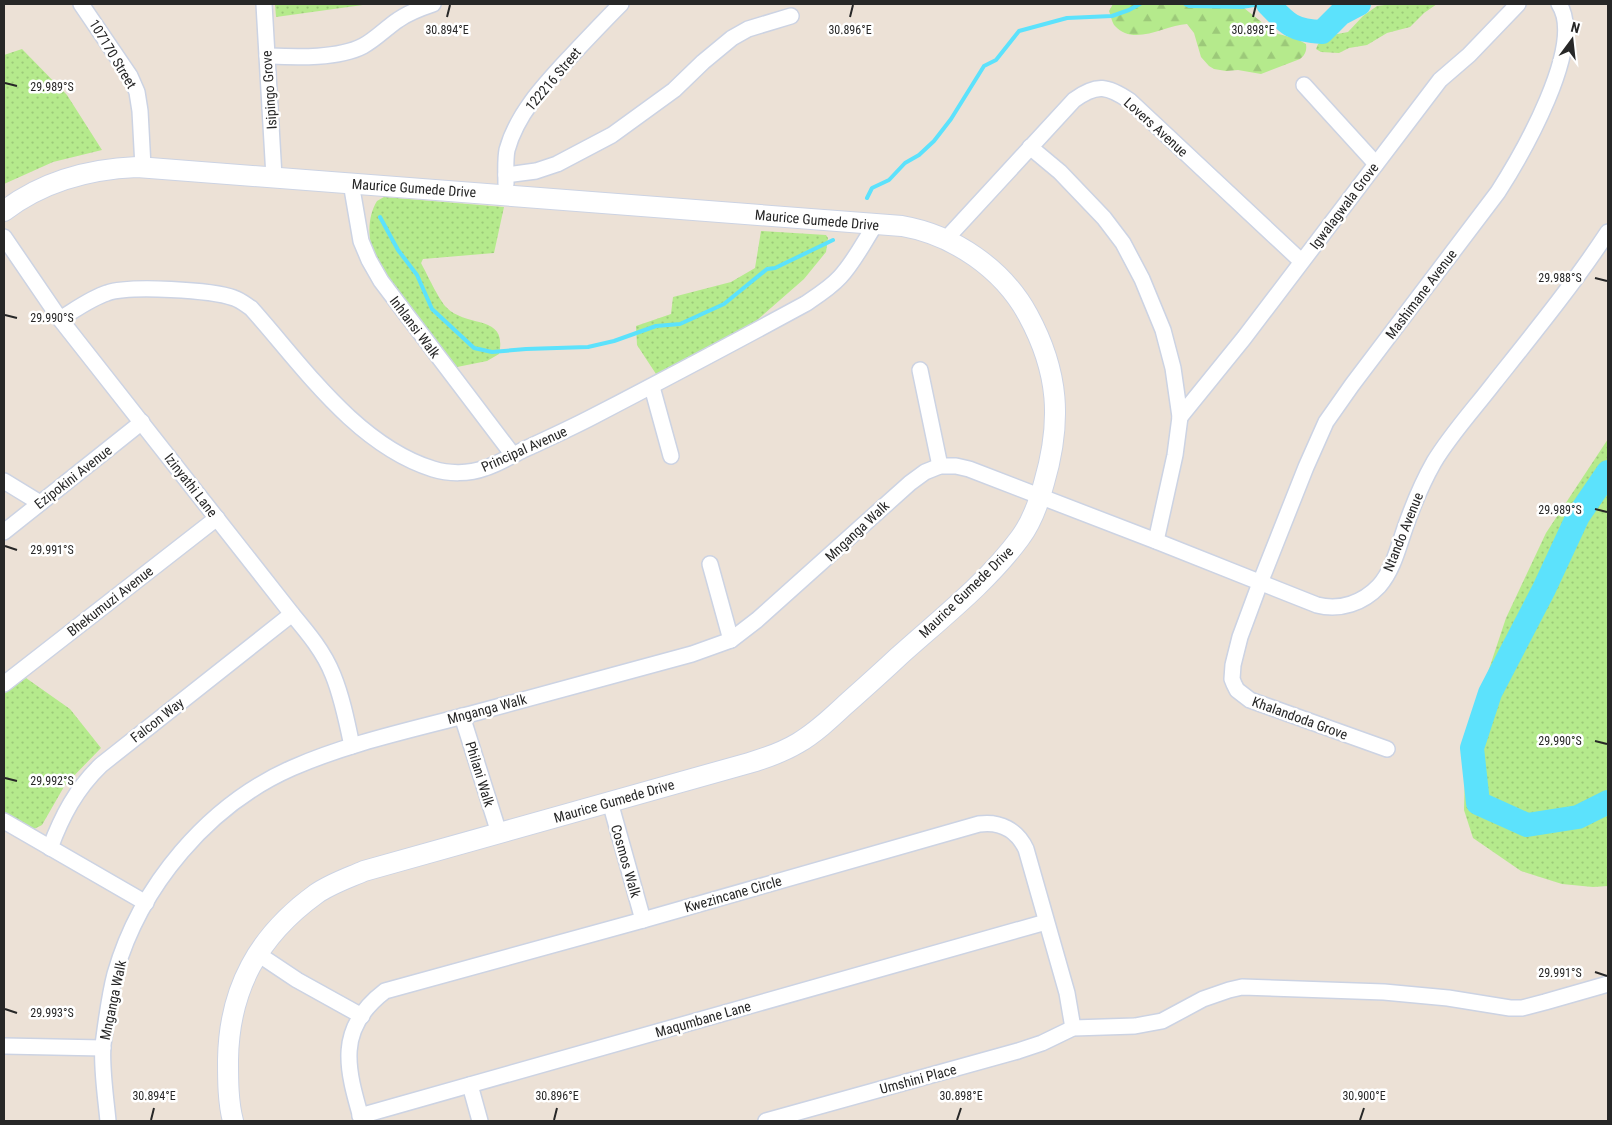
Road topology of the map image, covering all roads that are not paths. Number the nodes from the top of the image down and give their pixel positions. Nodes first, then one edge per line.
1 (81, 4) edge
2 (264, 4) edge
3 (433, 4) edge
4 (621, 4) edge
5 (1518, 4) edge
6 (1559, 4) edge
7 (791, 16) dead end
8 (267, 56) junction
9 (1304, 85) dead end
10 (1030, 147) junction
11 (1376, 164) junction
12 (143, 167) junction
13 (506, 175) junction
14 (274, 177) junction
15 (351, 183) junction
16 (508, 196) junction
17 (4, 211) edge
18 (875, 225) junction
19 (1608, 232) edge
20 (4, 237) edge
21 (946, 239) junction
22 (1301, 261) junction
23 (60, 319) junction
24 (920, 370) dead end
25 (652, 387) junction
26 (1180, 418) junction
27 (142, 422) junction
28 (513, 455) junction
29 (671, 456) dead end
30 (940, 466) junction
31 (4, 481) edge
32 (1040, 497) junction
33 (40, 503) junction
34 (217, 518) junction
35 (4, 532) edge
36 (1156, 541) junction
37 (710, 564) dead end
38 (1260, 583) junction
39 (292, 614) junction
40 (731, 640) junction
41 (4, 684) edge
42 (462, 716) junction
43 (352, 746) junction
44 (1387, 749) dead end
45 (610, 802) junction
46 (4, 822) edge
47 (499, 833) junction
48 (50, 848) junction
49 (146, 902) junction
50 (643, 920) junction
51 (1046, 922) junction
52 (258, 954) junction
53 (1608, 984) edge
54 (362, 1016) junction
55 (1070, 1029) junction
56 (4, 1046) edge
57 (103, 1048) junction
58 (470, 1085) junction
59 (361, 1118) edge
60 (791, 1118) edge
61 (231, 1120) edge
62 (108, 1121) edge
63 (480, 1121) edge
64 (766, 1121) edge

1 - 12 street, 107170 Street
2 - 8 street, Isipingo Grove
3 - 8 street
4 - 13 street, 122216 Street
5 - 11 street, Igwalagwala Grove
6 - 38 street, Mashimane Avenue
7 - 13 street
8 - 14 street, Isipingo Grove
9 - 11 street
10 - 21 street, Lovers Avenue
10 - 22 street, Lovers Avenue
10 - 26 street
11 - 22 street, Igwalagwala Grove
12 - 14 street, Maurice Gumede Drive
12 - 17 street, Maurice Gumede Drive
13 - 16 street, 122216 Street
14 - 15 street, Maurice Gumede Drive
15 - 16 street, Maurice Gumede Drive
15 - 28 street, Inhlansi Walk
16 - 18 street, Maurice Gumede Drive
18 - 21 street, Maurice Gumede Drive
18 - 25 street, Principal Avenue
19 - 38 street, Ntando Avenue
20 - 23 street, Izinyathi Lane
21 - 32 street, Maurice Gumede Drive
22 - 26 street, Igwalagwala Grove
23 - 27 street, Izinyathi Lane
23 - 28 street, Principal Avenue
24 - 30 street
25 - 28 street, Principal Avenue
25 - 29 street
26 - 36 street
27 - 33 street, Ezipokini Avenue
27 - 34 street, Izinyathi Lane
30 - 32 street
30 - 40 street, Mnganga Walk
31 - 33 street
32 - 36 street, Ntando Avenue
32 - 45 street, Maurice Gumede Drive
33 - 35 street, Ezipokini Avenue
34 - 39 street, Izinyathi Lane
34 - 41 street, Bhekumuzi Avenue
36 - 38 street, Ntando Avenue
37 - 40 street
38 - 44 street, Khalandoda Grove
39 - 43 street, Izinyathi Lane
39 - 48 street, Falcon Way
40 - 42 street, Mnganga Walk
42 - 43 street, Mnganga Walk
42 - 47 street, Philani Walk
43 - 49 street, Mnganga Walk
45 - 47 street, Maurice Gumede Drive
45 - 50 street, Cosmos Walk
46 - 48 street
47 - 52 street, Maurice Gumede Drive
48 - 49 street
49 - 57 street, Mnganga Walk
50 - 51 street, Kwezincane Circle
50 - 54 street, Kwezincane Circle
51 - 55 street, Kwezincane Circle
51 - 58 street, Maqumbane Lane
52 - 54 street
52 - 61 street, Maurice Gumede Drive
53 - 55 street
54 - 59 street, Kwezincane Circle
55 - 60 street, Umshini Place
56 - 57 street
57 - 62 street, Mnganga Walk
58 - 59 street, Maqumbane Lane
58 - 63 street
60 - 64 street, Umshini Place

